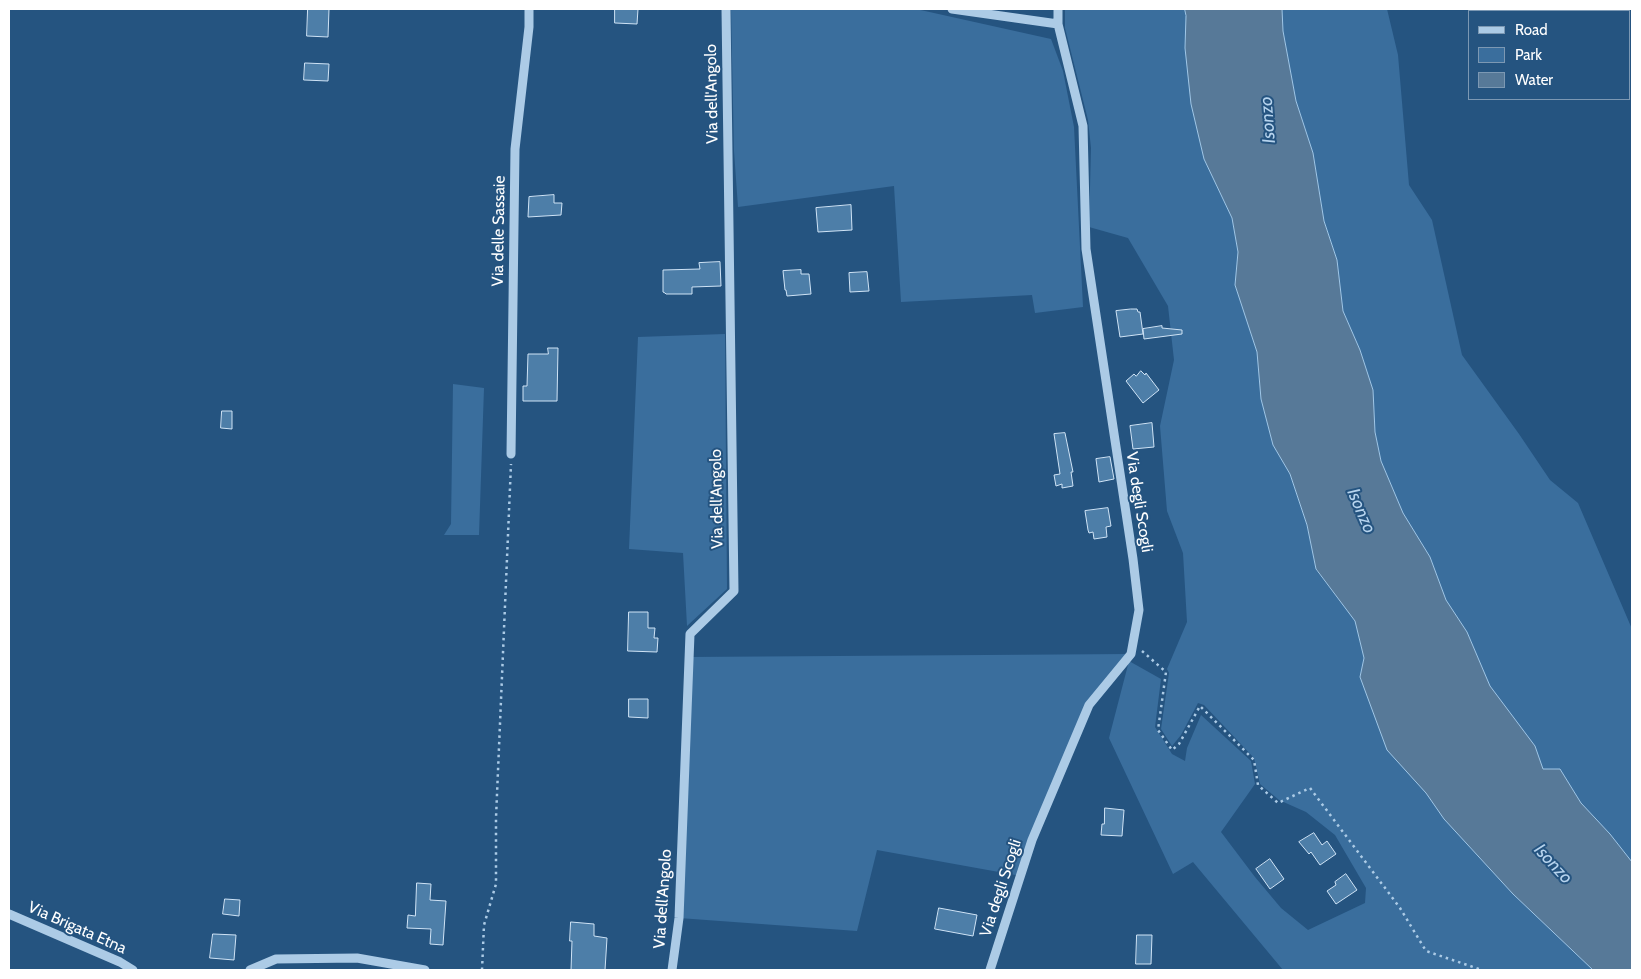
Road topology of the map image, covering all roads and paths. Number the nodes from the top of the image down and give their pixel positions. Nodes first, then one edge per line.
1 (529, 9) edge
2 (726, 9) edge
3 (952, 9) edge
4 (1058, 9) edge
5 (1058, 24) junction
6 (511, 454) joint
7 (1133, 643) junction
8 (9, 914) edge
9 (133, 970) edge
10 (250, 970) edge
11 (425, 970) edge
12 (482, 970) edge
13 (672, 970) edge
14 (990, 970) edge
15 (1482, 970) edge

1 - 6 street, Via delle Sassaie
2 - 13 street, Via dell'Angolo
3 - 5 street
4 - 5 street, Via degli Scogli
5 - 7 street, Via degli Scogli
6 - 12 path
7 - 14 street, Via degli Scogli
7 - 15 path
8 - 9 street, Via Brigata Etna
10 - 11 street

